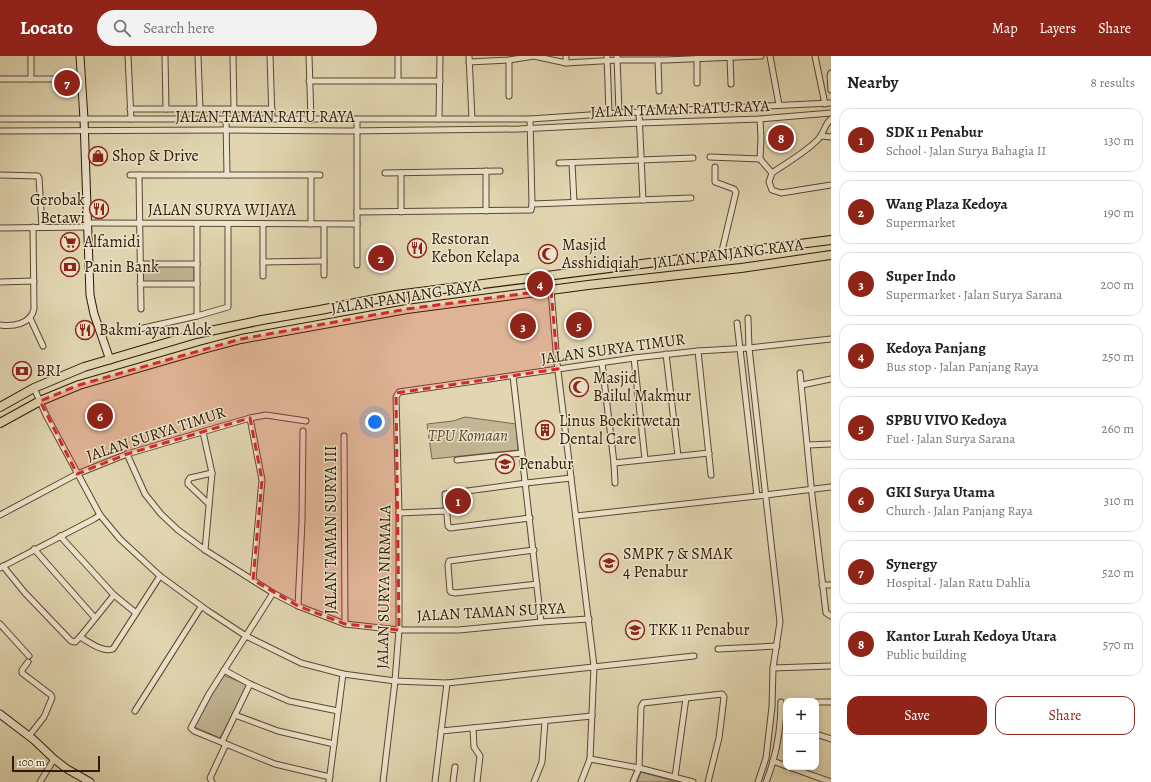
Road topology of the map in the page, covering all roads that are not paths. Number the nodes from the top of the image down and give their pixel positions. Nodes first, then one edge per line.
1 (31, 56) edge
2 (80, 56) edge
3 (128, 56) edge
4 (165, 56) edge
5 (198, 56) edge
6 (233, 56) edge
7 (270, 56) edge
8 (309, 56) edge
9 (398, 56) edge
10 (440, 56) edge
11 (469, 56) edge
12 (534, 56) edge
13 (566, 56) edge
14 (761, 56) edge
15 (770, 56) edge
16 (815, 56) edge
17 (730, 57) junction
18 (607, 58) edge
19 (618, 58) edge
20 (665, 58) edge
21 (697, 58) junction
22 (509, 60) junction
23 (658, 60) junction
24 (469, 62) junction
25 (566, 63) junction
26 (831, 73) edge
27 (0, 79) edge
28 (31, 79) junction
29 (82, 79) junction
30 (398, 80) junction
31 (310, 81) junction
32 (440, 81) junction
33 (697, 83) dead end
34 (731, 84) dead end
35 (831, 90) edge
36 (659, 91) dead end
37 (510, 96) dead end
38 (831, 103) edge
39 (825, 104) junction
40 (779, 105) junction
41 (166, 109) junction
42 (200, 109) junction
43 (234, 109) junction
44 (272, 109) junction
45 (130, 110) junction
46 (609, 113) junction
47 (619, 113) junction
48 (639, 113) junction
49 (831, 114) edge
50 (131, 118) junction
51 (226, 119) junction
52 (272, 119) junction
53 (439, 119) junction
54 (472, 119) junction
55 (760, 119) junction
56 (831, 119) edge
57 (0, 120) edge
58 (311, 120) junction
59 (357, 121) junction
60 (640, 122) junction
61 (530, 123) junction
62 (84, 125) junction
63 (226, 129) junction
64 (357, 129) junction
65 (0, 131) edge
66 (821, 136) junction
67 (831, 137) edge
68 (710, 157) dead end
69 (692, 158) dead end
70 (760, 159) junction
71 (641, 160) junction
72 (572, 162) junction
73 (560, 163) dead end
74 (715, 167) dead end
75 (486, 171) junction
76 (500, 171) dead end
77 (385, 173) dead end
78 (401, 173) junction
79 (772, 173) junction
80 (130, 175) dead end
81 (139, 175) junction
82 (226, 175) junction
83 (311, 175) junction
84 (320, 175) dead end
85 (0, 176) edge
86 (831, 185) edge
87 (690, 198) dead end
88 (643, 200) junction
89 (574, 202) junction
90 (532, 204) junction
91 (486, 211) junction
92 (357, 212) junction
93 (401, 212) junction
94 (140, 223) junction
95 (197, 224) junction
96 (228, 224) junction
97 (263, 224) junction
98 (311, 224) junction
99 (324, 224) junction
100 (357, 224) junction
101 (88, 225) junction
102 (34, 227) junction
103 (42, 227) junction
104 (0, 228) edge
105 (831, 240) edge
106 (721, 255) junction
107 (831, 255) edge
108 (324, 261) junction
109 (263, 262) junction
110 (140, 264) junction
111 (197, 264) junction
112 (357, 265) dead end
113 (324, 275) dead end
114 (263, 276) dead end
115 (34, 281) junction
116 (0, 282) edge
117 (140, 284) junction
118 (197, 284) junction
119 (551, 290) junction
120 (344, 305) junction
121 (328, 309) junction
122 (141, 310) dead end
123 (197, 316) junction
124 (30, 318) junction
125 (748, 318) dead end
126 (346, 319) junction
127 (329, 323) junction
128 (737, 323) dead end
129 (0, 325) edge
130 (139, 330) dead end
131 (831, 339) edge
132 (43, 346) dead end
133 (740, 348) junction
134 (749, 348) junction
135 (698, 351) junction
136 (666, 354) junction
137 (634, 358) junction
138 (110, 360) junction
139 (602, 363) junction
140 (558, 369) junction
141 (800, 373) dead end
142 (514, 376) junction
143 (831, 380) edge
144 (802, 385) junction
145 (34, 388) junction
146 (398, 392) joint
147 (40, 401) junction
148 (0, 407) edge
149 (756, 410) junction
150 (747, 411) junction
151 (250, 418) junction
152 (306, 422) dead end
153 (0, 423) edge
154 (303, 431) dead end
155 (203, 432) junction
156 (344, 436) dead end
157 (831, 444) edge
158 (808, 445) junction
159 (522, 453) junction
160 (709, 453) junction
161 (127, 454) junction
162 (678, 456) junction
163 (645, 459) junction
164 (457, 460) dead end
165 (614, 463) junction
166 (212, 473) junction
167 (77, 474) junction
168 (711, 475) dead end
169 (571, 478) junction
170 (526, 483) junction
171 (615, 483) dead end
172 (831, 487) edge
173 (811, 488) junction
174 (766, 495) junction
175 (757, 496) junction
176 (209, 504) junction
177 (446, 511) junction
178 (399, 513) junction
179 (0, 514) edge
180 (100, 515) junction
181 (576, 516) junction
182 (530, 518) junction
183 (60, 536) junction
184 (34, 549) junction
185 (205, 550) junction
186 (534, 550) junction
187 (2, 567) edge
188 (160, 576) junction
189 (253, 580) junction
190 (538, 584) junction
191 (822, 585) junction
192 (831, 585) edge
193 (273, 593) junction
194 (114, 596) junction
195 (298, 606) junction
196 (201, 607) junction
197 (136, 613) junction
198 (831, 616) edge
199 (95, 618) junction
200 (589, 619) junction
201 (542, 622) junction
202 (0, 624) edge
203 (345, 624) junction
204 (400, 630) junction
205 (246, 636) junction
206 (80, 637) junction
207 (777, 646) junction
208 (718, 649) dead end
209 (29, 656) dead end
210 (694, 656) dead end
211 (28, 662) dead end
212 (594, 666) junction
213 (831, 666) edge
214 (774, 668) junction
215 (224, 670) junction
216 (344, 674) junction
217 (395, 681) junction
218 (447, 683) junction
219 (250, 684) junction
220 (686, 698) junction
221 (772, 701) junction
222 (783, 702) edge
223 (819, 702) edge
224 (831, 702) edge
225 (338, 710) junction
226 (135, 711) dead end
227 (0, 714) edge
228 (235, 715) junction
229 (592, 716) junction
230 (545, 721) junction
231 (783, 722) edge
232 (473, 728) junction
233 (441, 731) junction
234 (819, 735) edge
235 (29, 736) junction
236 (831, 739) edge
237 (224, 743) junction
238 (334, 744) junction
239 (590, 758) junction
240 (54, 759) junction
241 (773, 761) junction
242 (783, 765) edge
243 (455, 767) dead end
244 (639, 768) junction
245 (797, 770) edge
246 (675, 777) junction
247 (330, 779) edge
248 (211, 781) edge
249 (40, 782) edge
250 (90, 782) edge
251 (383, 782) edge
252 (435, 782) edge
253 (453, 782) edge
254 (477, 782) edge
255 (534, 782) edge
256 (581, 782) edge
257 (634, 782) edge
258 (693, 782) edge
259 (708, 782) edge
260 (758, 782) edge
261 (766, 782) edge
262 (831, 782) edge

1 - 28 street
2 - 29 street
3 - 45 street
4 - 41 street
5 - 42 street
6 - 43 street
7 - 44 street
8 - 31 street
9 - 30 street
10 - 32 street
11 - 24 street
12 - 22 street
12 - 25 street
13 - 25 street
14 - 17 street
15 - 40 street, JALAN TAMAN RATU RAYA
16 - 39 street
17 - 21 street
17 - 34 street
18 - 19 street
18 - 25 street
18 - 46 street, JALAN TAMAN RATU RAYA
19 - 23 street
19 - 47 street, JALAN TAMAN RATU RAYA
20 - 21 street
20 - 23 street
21 - 33 street
22 - 24 street
22 - 37 street
23 - 36 street
24 - 54 street
26 - 35 street
27 - 28 street
28 - 29 street
29 - 62 street
30 - 31 street
30 - 32 street
31 - 58 street
32 - 53 street
38 - 39 street, JALAN TAMAN RATU RAYA
39 - 40 street, JALAN TAMAN RATU RAYA
40 - 48 street, JALAN TAMAN RATU RAYA
41 - 42 street
41 - 45 street
42 - 43 street
43 - 44 street
44 - 52 street
45 - 50 street
46 - 47 street, JALAN TAMAN RATU RAYA
46 - 61 street, JALAN TAMAN RATU RAYA
47 - 48 street, JALAN TAMAN RATU RAYA
48 - 60 street
49 - 55 street, JALAN TAMAN RATU RAYA
50 - 51 street, JALAN TAMAN RATU RAYA
50 - 62 street, JALAN TAMAN RATU RAYA
51 - 52 street, JALAN TAMAN RATU RAYA
51 - 63 street
52 - 58 street, JALAN TAMAN RATU RAYA
53 - 54 street, JALAN TAMAN RATU RAYA
53 - 59 street, JALAN TAMAN RATU RAYA
54 - 61 street, JALAN TAMAN RATU RAYA
55 - 60 street, JALAN TAMAN RATU RAYA
55 - 70 street
56 - 66 street
57 - 62 street, JALAN TAMAN RATU RAYA
58 - 59 street, JALAN TAMAN RATU RAYA
59 - 64 street
60 - 61 street, JALAN TAMAN RATU RAYA
60 - 71 street
61 - 64 street, JALAN TAMAN RATU RAYA
61 - 90 street
62 - 63 street, JALAN TAMAN RATU RAYA
62 - 65 street, JALAN TAMAN RATU RAYA
62 - 101 street
63 - 64 street, JALAN TAMAN RATU RAYA
63 - 82 street
64 - 92 street
66 - 67 street
66 - 79 street
68 - 70 street
69 - 71 street
70 - 79 street
71 - 72 street
71 - 88 street
72 - 73 street
72 - 89 street
74 - 106 street
75 - 76 street
75 - 78 street
75 - 91 street
77 - 78 street
78 - 93 street
79 - 86 street
80 - 81 street
81 - 82 street
81 - 94 street
82 - 83 street
83 - 84 street
83 - 98 street
85 - 103 street
87 - 88 street
88 - 89 street
89 - 90 street
90 - 91 street
91 - 93 street
92 - 93 street
92 - 100 street
94 - 95 street, JALAN SURYA WIJAYA
94 - 101 street, JALAN SURYA WIJAYA
94 - 110 street
95 - 96 street, JALAN SURYA WIJAYA
95 - 111 street
96 - 97 street, JALAN SURYA WIJAYA
96 - 123 street
97 - 98 street, JALAN SURYA WIJAYA
97 - 109 street
98 - 99 street, JALAN SURYA WIJAYA
99 - 100 street, JALAN SURYA WIJAYA
99 - 108 street
100 - 112 street
101 - 103 street, JALAN SURYA WIJAYA
101 - 138 street
102 - 103 street, JALAN SURYA WIJAYA
102 - 104 street, JALAN SURYA WIJAYA
102 - 115 street
105 - 106 main road, JALAN PANJANG RAYA
106 - 120 main road, JALAN PANJANG RAYA
107 - 119 main road, JALAN PANJANG RAYA
108 - 109 street
108 - 113 street
109 - 114 street
110 - 111 street
110 - 117 street
111 - 118 street
115 - 116 street
115 - 124 street
117 - 118 street
117 - 122 street
118 - 123 street
119 - 126 main road, JALAN PANJANG RAYA
119 - 140 street
120 - 121 main road, JALAN PANJANG RAYA
120 - 126 main road
121 - 127 main road
121 - 138 main road, JALAN PANJANG RAYA
123 - 130 street
124 - 129 street
124 - 132 street
125 - 134 street
126 - 127 main road, JALAN PANJANG RAYA
127 - 147 main road, JALAN PANJANG RAYA
128 - 133 street
131 - 134 street, JALAN SURYA TIMUR
133 - 134 street, JALAN SURYA TIMUR
133 - 135 street, JALAN SURYA TIMUR
133 - 150 street
134 - 149 street
135 - 136 street, JALAN SURYA TIMUR
135 - 160 street
136 - 137 street, JALAN SURYA TIMUR
136 - 162 street
137 - 139 street, JALAN SURYA TIMUR
137 - 163 street
138 - 145 main road, JALAN PANJANG RAYA
139 - 140 street, JALAN SURYA TIMUR
139 - 165 street
140 - 142 street, JALAN SURYA TIMUR
140 - 169 street
141 - 144 street
142 - 146 street, JALAN SURYA TIMUR
142 - 159 street
143 - 144 street
144 - 158 street
145 - 147 street
145 - 148 main road, JALAN PANJANG RAYA
146 - 178 street, JALAN SURYA NIRMALA
147 - 153 main road, JALAN PANJANG RAYA
147 - 167 street
149 - 150 street
149 - 174 street
150 - 175 street
151 - 152 street, JALAN SURYA TIMUR
151 - 155 street, JALAN SURYA TIMUR
151 - 189 street
154 - 195 street
155 - 161 street, JALAN SURYA TIMUR
155 - 166 street
156 - 203 street, JALAN TAMAN SURYA III
157 - 158 street
158 - 173 street
159 - 164 street
159 - 170 street
160 - 162 street
160 - 168 street
161 - 167 street, JALAN SURYA TIMUR
161 - 185 street, JALAN TAMAN SURYA
162 - 163 street
163 - 165 street
165 - 171 street
166 - 176 street
166 - 176 street
167 - 179 street, JALAN SURYA TIMUR
167 - 180 street
169 - 170 street
169 - 181 street
170 - 177 street
170 - 182 street
172 - 173 street
173 - 174 street
173 - 191 street
174 - 175 street
174 - 207 street
175 - 181 street
176 - 185 street
177 - 178 street
177 - 182 street
178 - 204 street, JALAN SURYA NIRMALA
180 - 183 street
180 - 188 street
181 - 200 street
182 - 186 street
183 - 184 street
183 - 194 street
184 - 187 street
184 - 199 street
185 - 189 street, JALAN TAMAN SURYA
186 - 190 street
186 - 190 street
187 - 206 street
188 - 196 street
188 - 197 street
189 - 193 street, JALAN TAMAN SURYA
190 - 201 street
191 - 192 street
191 - 198 street
193 - 195 street, JALAN TAMAN SURYA
193 - 205 street
194 - 197 street
194 - 199 street
195 - 203 street, JALAN TAMAN SURYA
196 - 205 street
196 - 226 street
197 - 206 street
199 - 206 street
200 - 201 street, JALAN TAMAN SURYA
200 - 212 street
201 - 204 street, JALAN TAMAN SURYA
202 - 209 street
203 - 204 street, JALAN TAMAN SURYA
204 - 217 street, JALAN SURYA NIRMALA
205 - 215 street
205 - 216 street
207 - 208 street
207 - 214 street
210 - 212 street
211 - 235 street
212 - 218 street
212 - 229 street
213 - 214 street
214 - 221 street
215 - 219 street
215 - 237 street
216 - 217 street
216 - 225 street
217 - 218 street
217 - 251 street, JALAN SURYA NIRMALA
218 - 233 street
219 - 225 street
219 - 228 street
220 - 244 street
220 - 246 street
220 - 259 street
221 - 222 street
221 - 260 street
223 - 224 street
225 - 238 street
227 - 235 street
228 - 237 street
228 - 238 street
229 - 230 street
229 - 239 street
230 - 232 street
230 - 255 street
231 - 241 street
232 - 233 street
232 - 254 street
233 - 252 street
234 - 236 street
235 - 240 street
237 - 247 street
237 - 248 street
238 - 247 street
239 - 244 street
239 - 256 street
240 - 249 street
240 - 250 street
241 - 242 street
241 - 261 street
243 - 253 street
244 - 246 street
244 - 257 street
245 - 262 street
246 - 258 street

